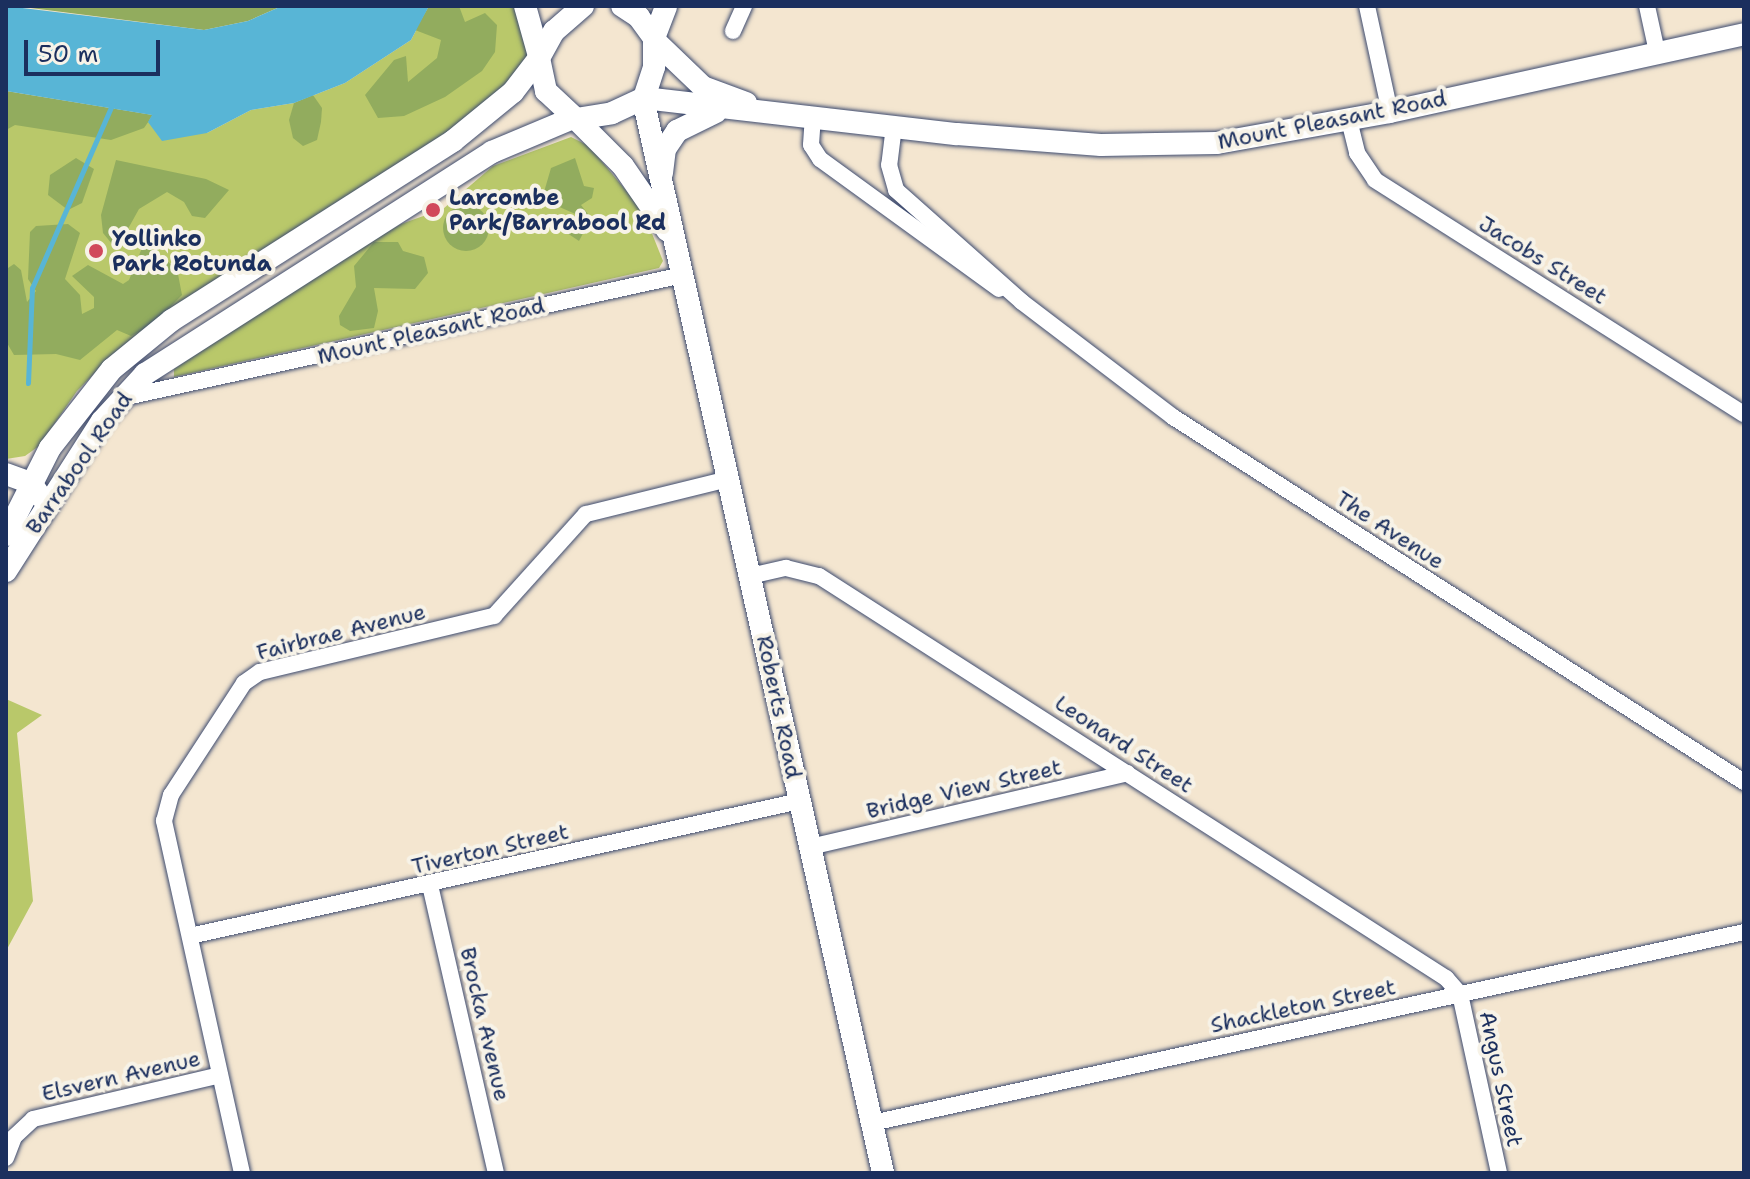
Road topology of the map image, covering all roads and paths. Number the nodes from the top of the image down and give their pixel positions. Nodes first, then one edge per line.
1 (525, 6) edge
2 (583, 6) edge
3 (622, 6) edge
4 (666, 6) edge
5 (744, 6) edge
6 (1367, 6) edge
7 (1647, 6) edge
8 (733, 31) dead end
9 (1744, 34) edge
10 (654, 40) junction
11 (1657, 52) junction
12 (539, 57) junction
13 (644, 98) junction
14 (725, 110) junction
15 (770, 111) junction
16 (1390, 112) junction
17 (813, 116) junction
18 (574, 119) junction
19 (1349, 120) junction
20 (894, 126) junction
21 (662, 185) junction
22 (675, 241) junction
23 (683, 275) junction
24 (1022, 302) junction
25 (168, 357) junction
26 (179, 387) junction
27 (118, 400) junction
28 (1744, 414) edge
29 (6, 474) edge
30 (729, 479) junction
31 (31, 483) junction
32 (13, 503) edge
33 (47, 507) junction
34 (6, 535) edge
35 (6, 571) edge
36 (750, 576) junction
37 (1128, 773) junction
38 (1744, 782) edge
39 (800, 801) junction
40 (810, 847) junction
41 (430, 885) junction
42 (1744, 932) edge
43 (190, 936) junction
44 (1460, 994) junction
45 (220, 1075) junction
46 (872, 1123) junction
47 (6, 1158) edge
48 (242, 1173) edge
49 (496, 1173) edge
50 (883, 1173) edge
51 (1499, 1173) edge

1 - 12 street, Roberts Road
2 - 12 street, Barrabool Road
3 - 10 street, Mount Pleasant Road
4 - 10 street
5 - 8 street
6 - 16 street
7 - 11 street
9 - 11 street, Mount Pleasant Road
10 - 13 street
10 - 15 street, Mount Pleasant Road
11 - 16 street, Mount Pleasant Road
12 - 18 street, Roberts Road
12 - 31 street, Barrabool Road
13 - 14 street, Mount Pleasant Road
13 - 18 street, Barrabool Road
13 - 21 street, Roberts Road
14 - 15 street, Mount Pleasant Road
14 - 21 street
15 - 17 street, Mount Pleasant Road
16 - 19 street, Mount Pleasant Road
17 - 20 street, Mount Pleasant Road
17 - 24 street, The Avenue
18 - 22 street, Roberts Road
18 - 25 street, Barrabool Road
19 - 20 street, Mount Pleasant Road
19 - 28 street, Jacobs Street
20 - 24 street, The Avenue
21 - 22 street, Roberts Road
22 - 23 street, Roberts Road
23 - 26 street, Mount Pleasant Road
23 - 30 street, Roberts Road
24 - 38 street, The Avenue
25 - 26 street
25 - 27 street, Barrabool Road
26 - 27 street, Mount Pleasant Road
27 - 33 street, Barrabool Road
29 - 31 street
30 - 36 street, Roberts Road
30 - 43 street, Fairbrae Avenue
31 - 32 street, Barrabool Road
31 - 33 street
32 - 33 street
32 - 34 street, Barrabool Road
33 - 35 street, Barrabool Road
36 - 37 street, Leonard Street
36 - 39 street, Roberts Road
37 - 40 street, Bridge View Street
37 - 44 street, Leonard Street
39 - 40 street, Roberts Road
39 - 41 street, Tiverton Street
40 - 46 street, Roberts Road
41 - 43 street, Tiverton Street
41 - 49 street, Brocka Avenue
42 - 44 street, Shackleton Street
43 - 45 street, Fairbrae Avenue
44 - 46 street, Shackleton Street
44 - 51 street, Angus Street
45 - 47 street, Elsvern Avenue
45 - 48 street, Fairbrae Avenue
46 - 50 street, Roberts Road

